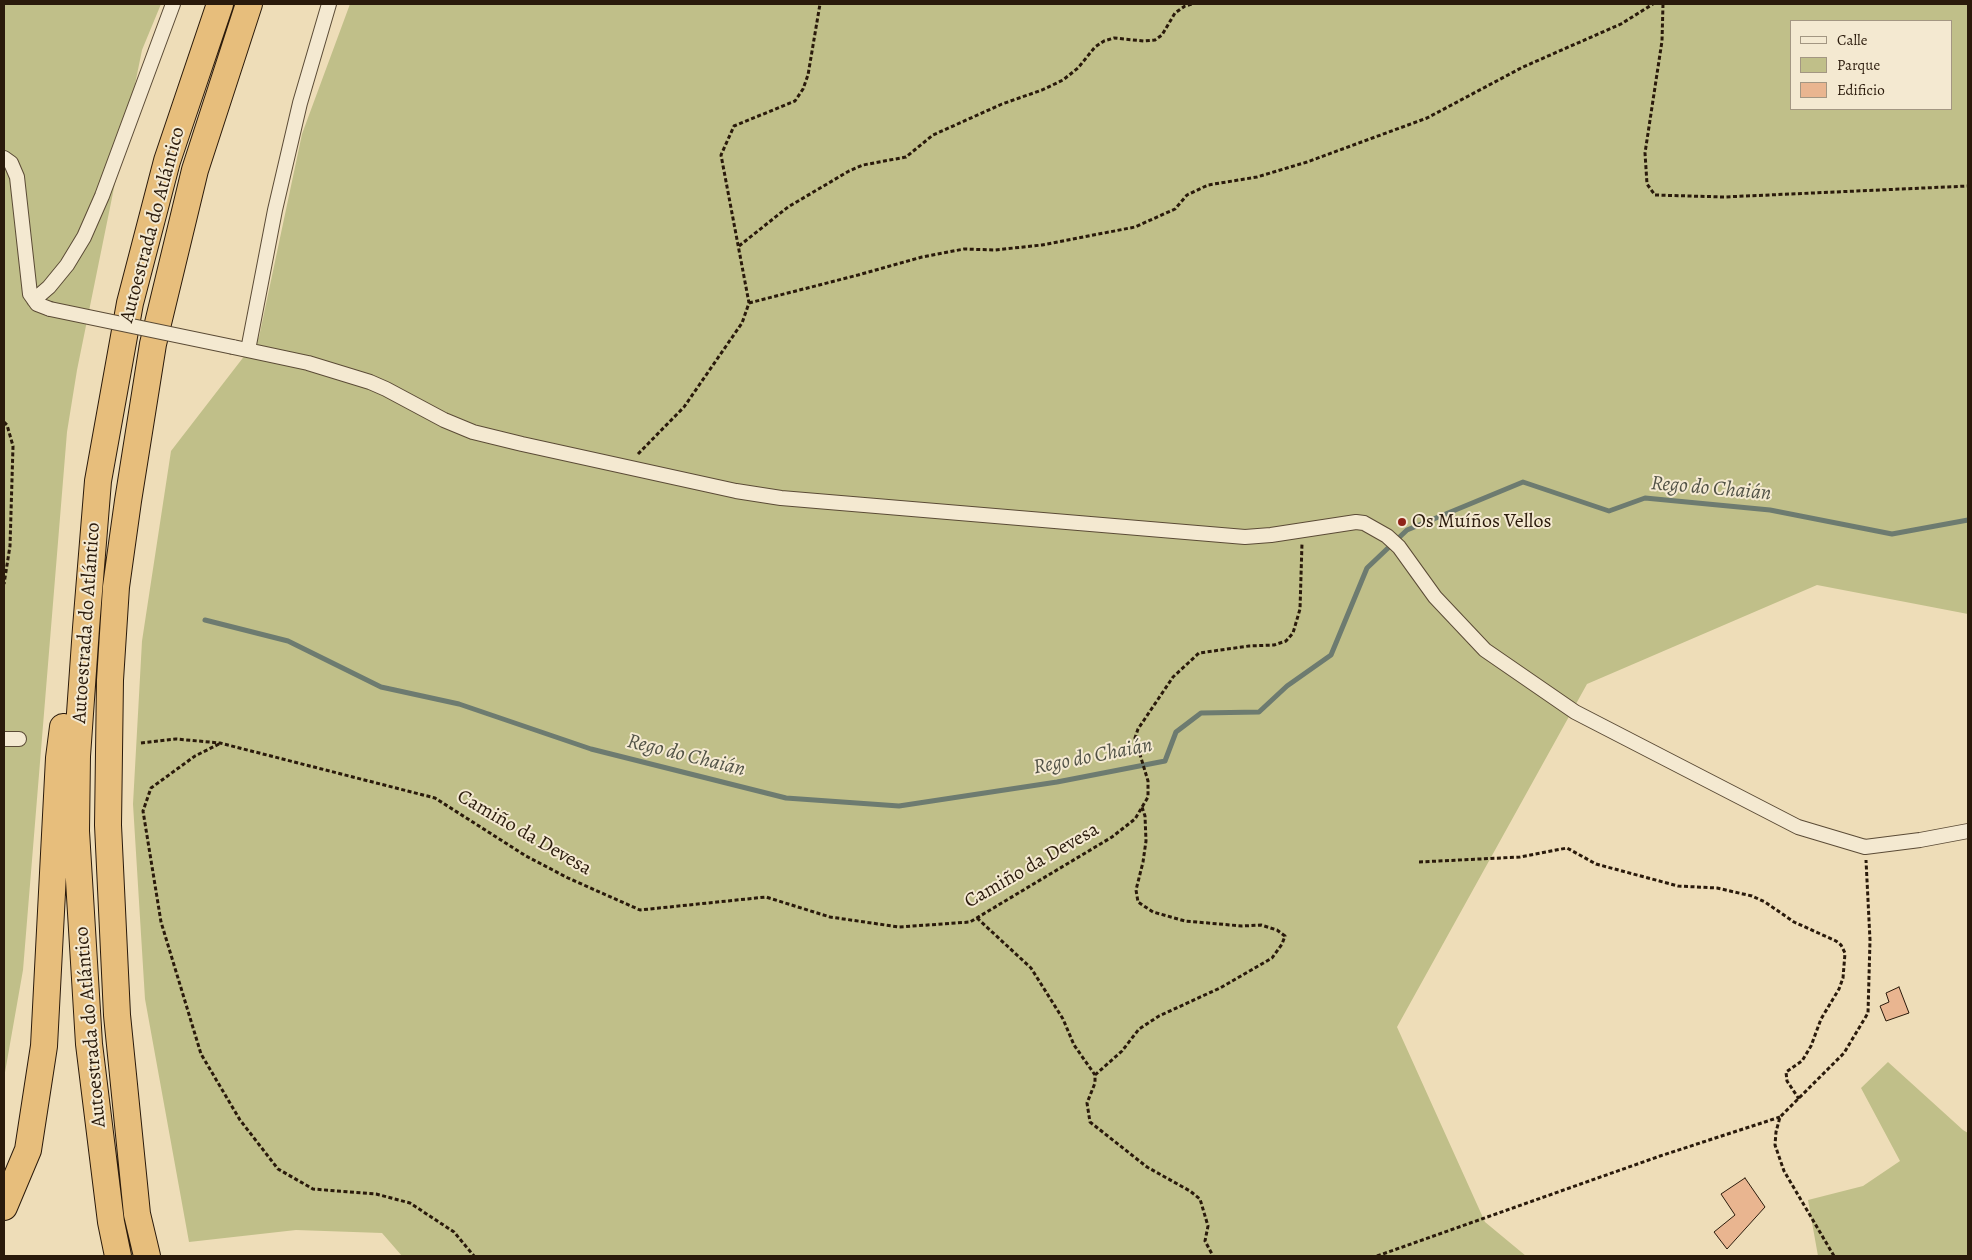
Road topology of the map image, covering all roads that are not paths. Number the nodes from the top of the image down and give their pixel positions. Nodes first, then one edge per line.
1 (173, 4) edge
2 (220, 4) edge
3 (249, 4) edge
4 (329, 4) edge
5 (4, 158) edge
6 (34, 300) junction
7 (248, 350) junction
8 (98, 481) junction
9 (4, 738) edge
10 (19, 739) dead end
11 (1968, 831) edge
12 (4, 1208) edge
13 (144, 1211) junction
14 (118, 1256) edge
15 (147, 1256) edge
16 (164, 1256) edge

1 - 6 street
2 - 8 highway, Autoestrada do Atlántico
3 - 13 highway, Autoestrada do Atlántico
4 - 7 street
5 - 6 street
6 - 7 street, bridge
7 - 11 street
8 - 12 highway
8 - 14 highway, Autoestrada do Atlántico
9 - 10 street
13 - 15 highway, Autoestrada do Atlántico
13 - 16 highway

